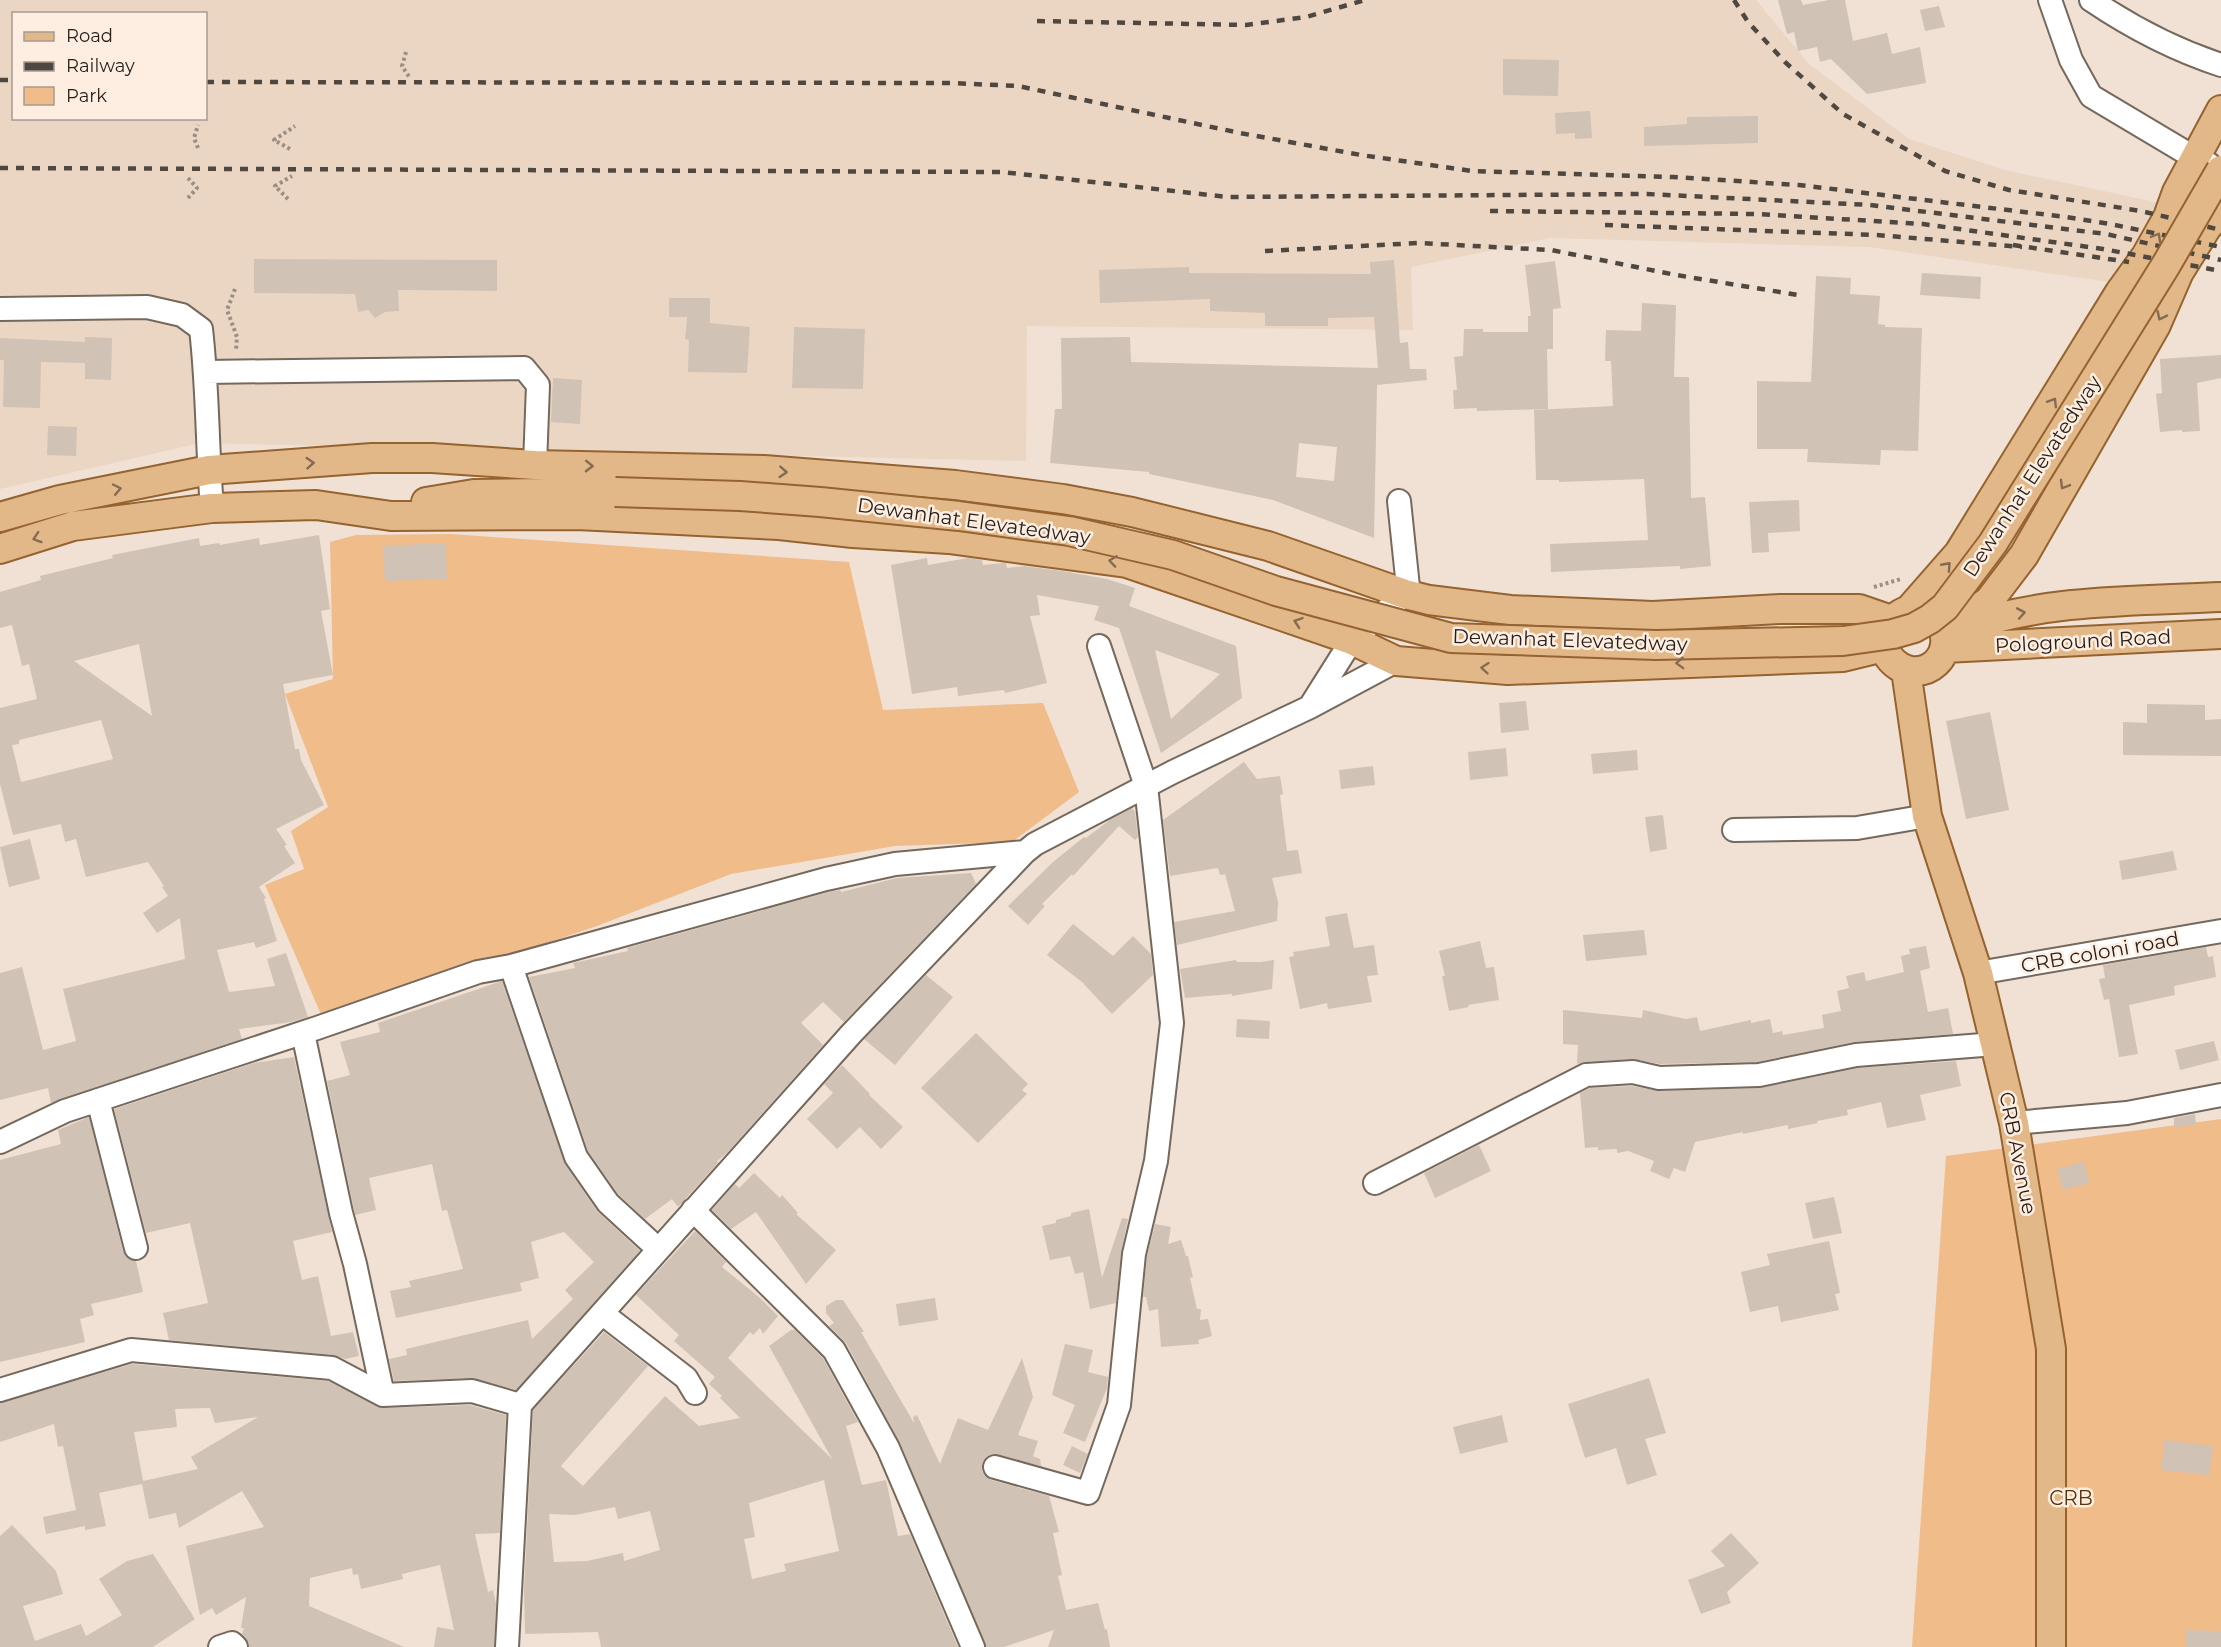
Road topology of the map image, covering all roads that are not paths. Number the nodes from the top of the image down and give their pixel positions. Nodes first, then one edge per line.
1 (2050, 0) edge
2 (2091, 0) edge
3 (2221, 65) edge
4 (2221, 110) edge
5 (2195, 158) junction
6 (2221, 170) edge
7 (2221, 212) edge
8 (0, 309) edge
9 (206, 372) junction
10 (372, 458) junction
11 (535, 465) junction
12 (209, 470) junction
13 (615, 492) junction
14 (1399, 501) dead end
15 (212, 508) junction
16 (363, 512) junction
17 (0, 517) edge
18 (0, 549) edge
19 (1405, 594) junction
20 (2221, 597) edge
21 (1895, 626) junction
22 (2221, 634) edge
23 (1944, 635) junction
24 (1352, 640) junction
25 (1099, 646) dead end
26 (1396, 661) junction
27 (1906, 670) junction
28 (1310, 707) junction
29 (1146, 786) junction
30 (1927, 816) junction
31 (1734, 830) dead end
32 (1025, 852) junction
33 (2221, 931) edge
34 (511, 966) junction
35 (1978, 973) junction
36 (303, 1033) junction
37 (1995, 1044) junction
38 (2221, 1095) edge
39 (98, 1100) junction
40 (2014, 1123) junction
41 (0, 1142) edge
42 (1375, 1183) dead end
43 (693, 1210) junction
44 (136, 1248) dead end
45 (658, 1249) junction
46 (603, 1314) junction
47 (0, 1390) edge
48 (695, 1393) dead end
49 (382, 1395) junction
50 (520, 1405) junction
51 (995, 1467) dead end
52 (220, 1647) edge
53 (236, 1647) edge
54 (507, 1647) edge
55 (973, 1647) edge
56 (2050, 1647) edge

1 - 5 street
2 - 3 street
4 - 5 main road
5 - 6 street
21 -> 5 main road
6 - 13 main road, Dewanhat Elevatedway, bridge
7 -> 23 main road
8 - 9 street
9 - 11 street
9 - 12 street
10 - 11 main road
12 -> 10 main road
10 - 13 main road, Dewanhat Elevatedway
11 -> 19 main road
12 - 15 street
17 -> 12 main road
13 - 16 main road, Dewanhat Elevatedway
14 - 19 street
15 - 16 main road
15 -> 18 main road
24 -> 16 main road
19 - 21 main road
19 - 24 street
23 -> 20 main road
21 - 23 main road
21 -> 26 main road
21 - 27 main road
22 - 23 main road, Pologround Road
23 - 27 main road
24 - 26 main road
24 - 28 street
25 - 29 street
26 - 28 street
27 - 30 main road, CRB Avenue
28 - 29 street
29 - 32 street
29 - 51 street
30 - 31 street
30 - 35 main road, CRB Avenue
32 - 34 street
32 - 43 street
33 - 35 street, CRB coloni road
34 - 36 street
34 - 45 street
35 - 37 main road, CRB Avenue
36 - 39 street
36 - 49 street
37 - 40 main road, CRB Avenue
37 - 42 street
38 - 40 street
39 - 41 street
39 - 44 street
40 - 56 main road, CRB Avenue
43 - 45 street
43 - 55 street
45 - 46 street
46 - 48 street
46 - 50 street
47 - 49 street
49 - 50 street
50 - 54 street
52 - 53 street

